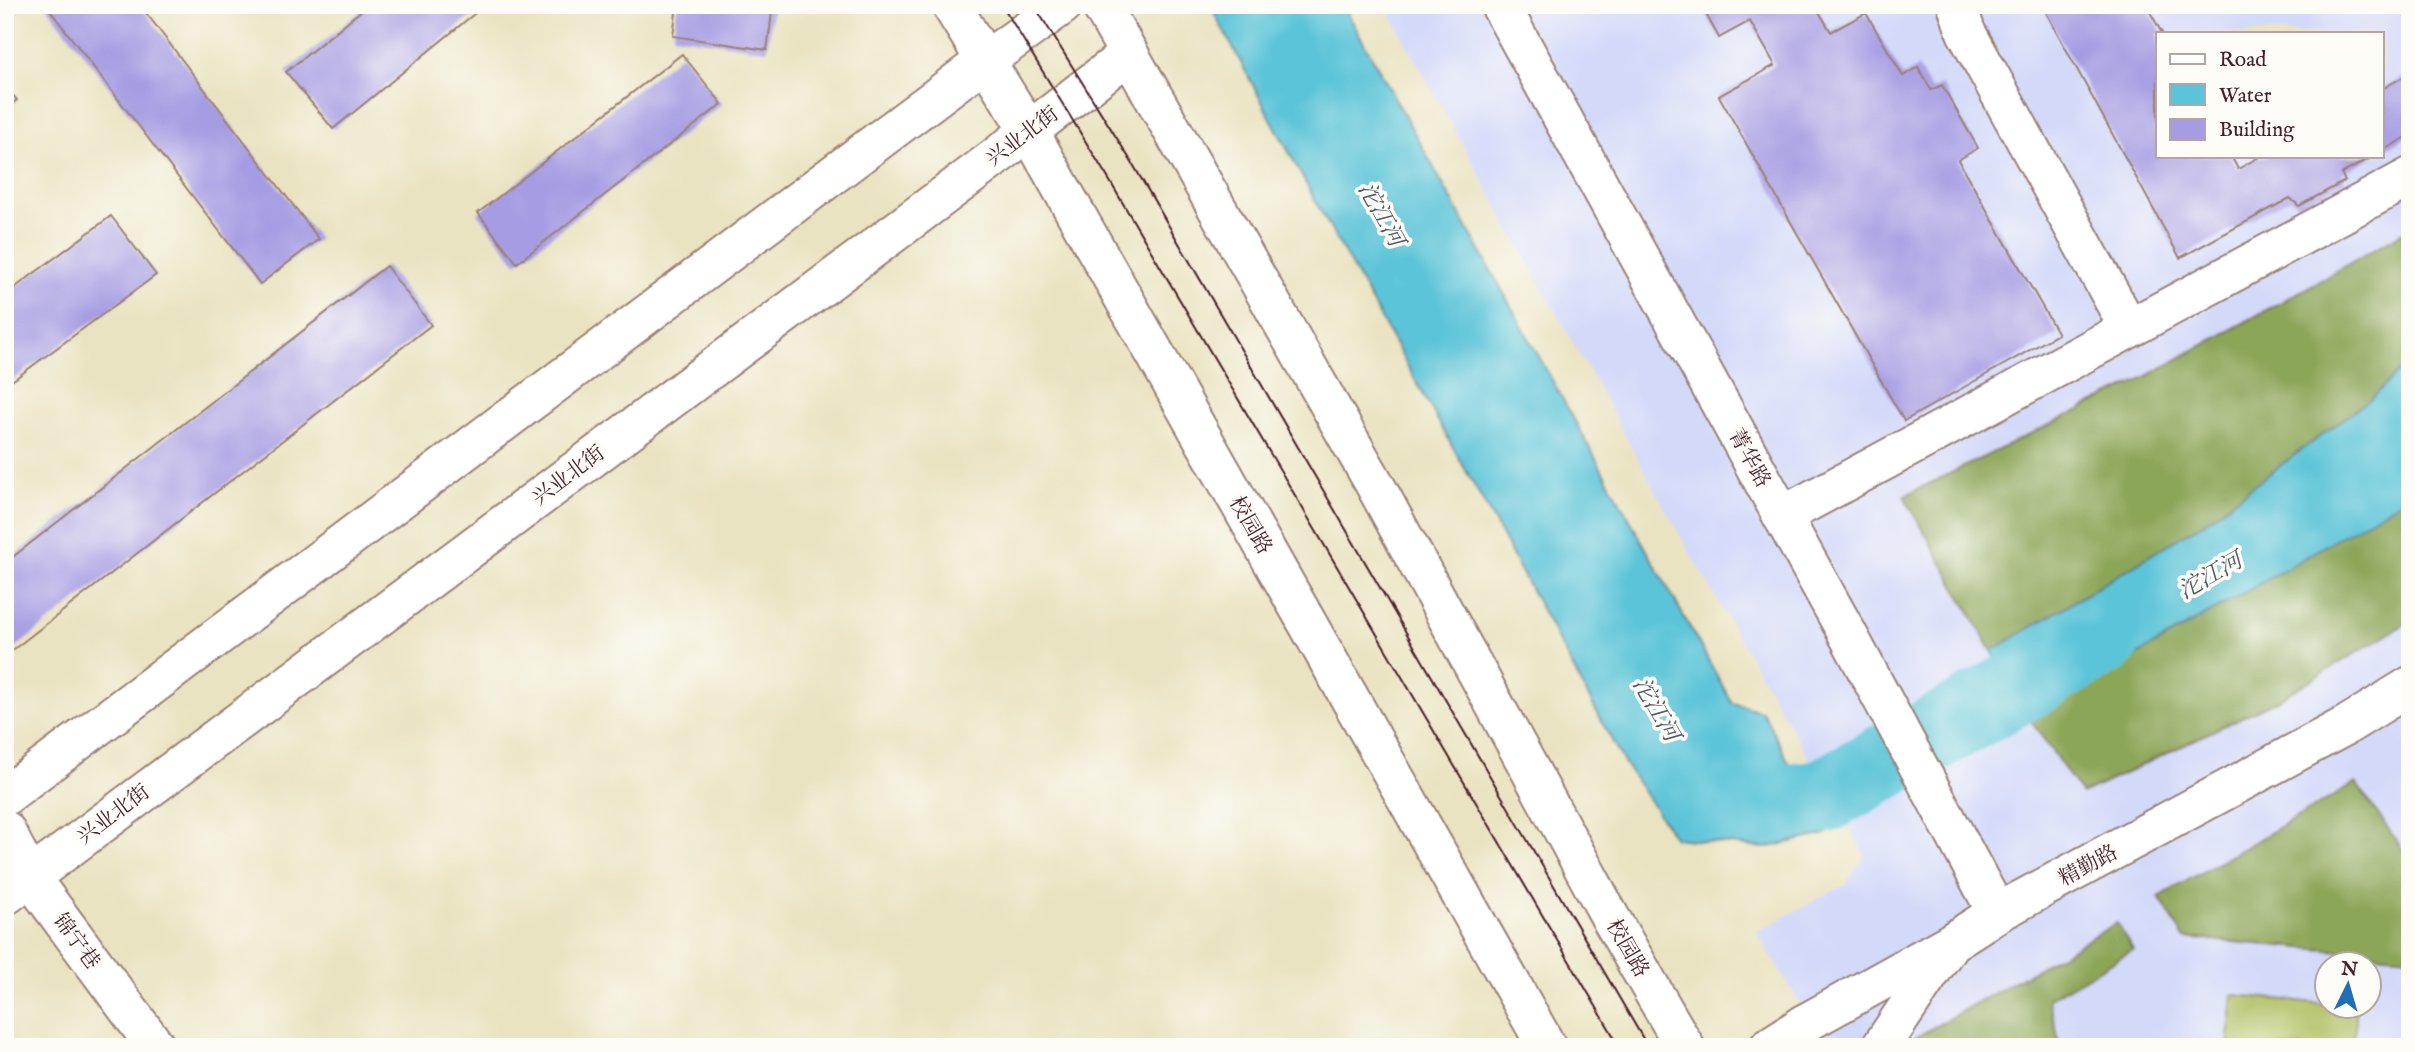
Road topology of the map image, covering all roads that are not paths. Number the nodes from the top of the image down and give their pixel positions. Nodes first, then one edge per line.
1 (951, 5) edge
2 (1063, 5) edge
3 (1101, 5) edge
4 (1500, 5) edge
5 (1957, 5) edge
6 (1129, 54) junction
7 (986, 60) junction
8 (1029, 131) junction
9 (2410, 177) edge
10 (2129, 328) junction
11 (1783, 516) junction
12 (2410, 687) edge
13 (5, 796) edge
14 (5, 830) edge
15 (18, 886) edge
16 (1997, 913) junction
17 (1951, 943) junction
18 (156, 1047) edge
19 (1547, 1047) edge
20 (1685, 1047) edge
21 (1769, 1047) edge
22 (1881, 1047) edge

1 - 7 street, 校园路
2 - 7 street
3 - 6 street, 校园路
4 - 11 street, 菁华路
5 - 10 street
6 - 8 street, 兴业北街
6 - 20 street, 校园路
7 - 8 street, 校园路
7 - 13 street
8 - 15 street, 兴业北街
8 - 19 street, 校园路
9 - 10 street
10 - 11 street
11 - 16 street, 菁华路
12 - 16 street, 精勤路
14 - 15 street, 锦宁巷
15 - 18 street, 锦宁巷
16 - 17 street, 精勤路
17 - 21 street, 精勤路
17 - 22 street

